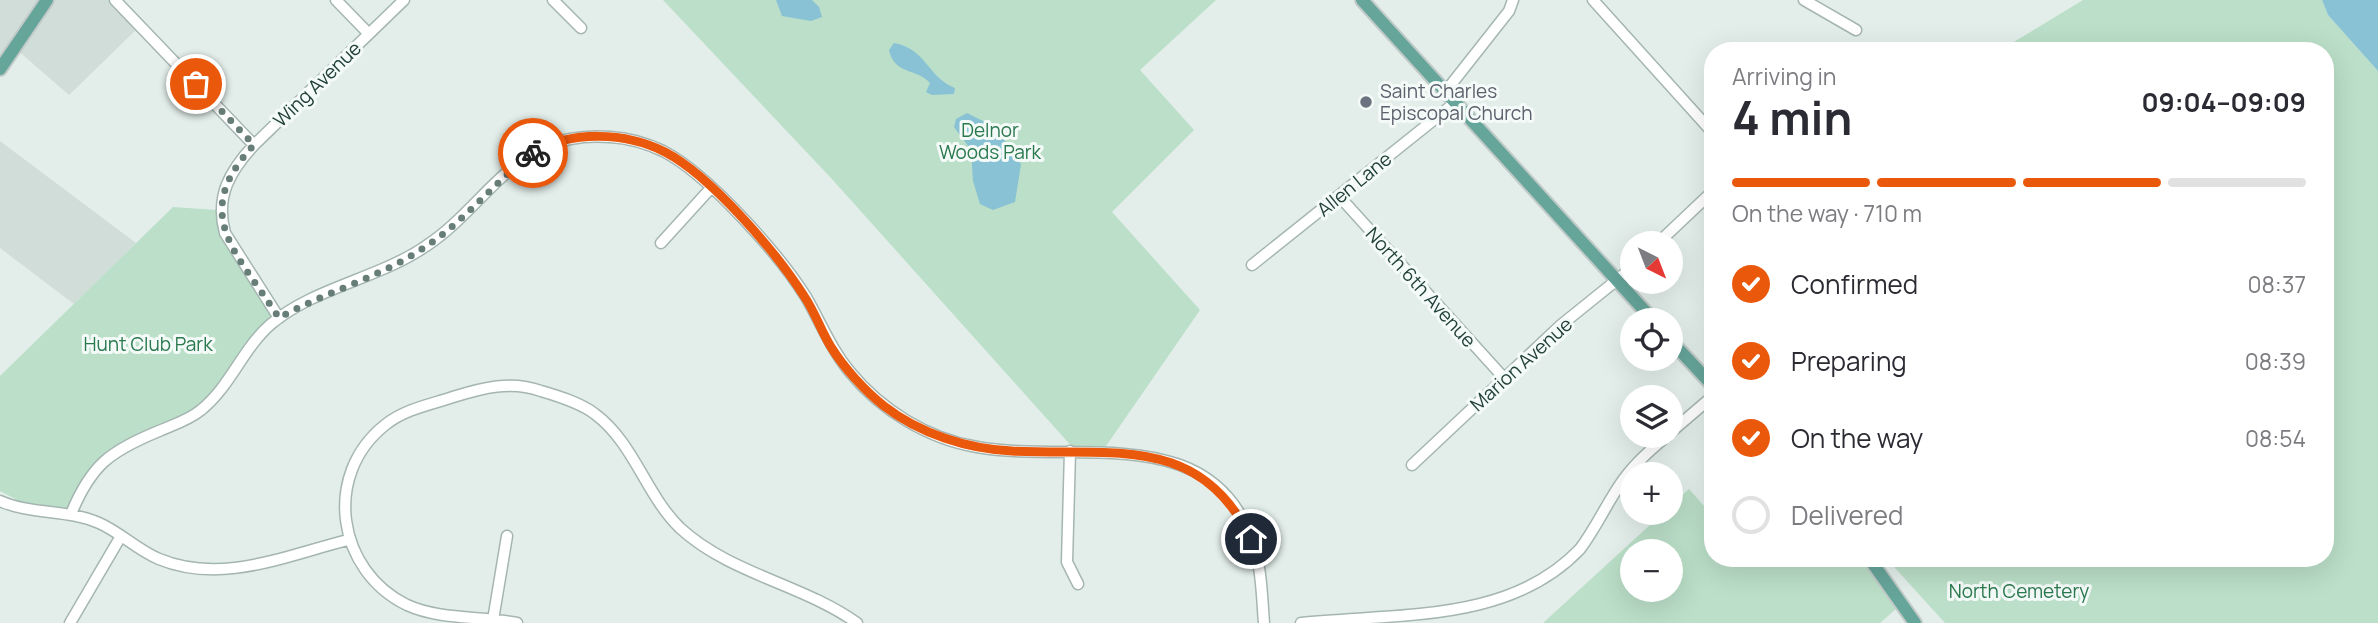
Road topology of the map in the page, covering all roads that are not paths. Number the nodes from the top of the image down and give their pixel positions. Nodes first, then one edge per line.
1 (47, 0) edge
2 (115, 0) edge
3 (336, 0) edge
4 (404, 0) edge
5 (554, 0) edge
6 (1362, 0) edge
7 (1513, 0) edge
8 (1593, 0) edge
9 (1804, 0) edge
10 (581, 28) dead end
11 (1856, 30) dead end
12 (369, 34) junction
13 (0, 68) edge
14 (1446, 91) junction
15 (1456, 102) junction
16 (1704, 123) edge
17 (254, 145) junction
18 (710, 188) junction
19 (1339, 196) junction
20 (1704, 200) edge
21 (1671, 231) edge
22 (661, 243) dead end
23 (1252, 265) dead end
24 (1620, 278) edge
25 (1617, 281) junction
26 (1642, 308) edge
27 (279, 318) junction
28 (1683, 354) edge
29 (1704, 376) edge
30 (1504, 378) junction
31 (1704, 404) edge
32 (1683, 422) edge
33 (1653, 448) edge
34 (1070, 451) junction
35 (1412, 465) dead end
36 (0, 501) edge
37 (71, 514) junction
38 (121, 536) junction
39 (507, 536) dead end
40 (348, 540) junction
41 (1875, 567) edge
42 (1078, 584) dead end
43 (494, 620) junction
44 (70, 623) edge
45 (517, 623) edge
46 (857, 623) edge
47 (1264, 623) edge
48 (1301, 623) edge
49 (1915, 623) edge

1 - 13 main road
2 - 17 street
3 - 12 street
4 - 12 street, Wing Avenue
5 - 10 street
6 - 14 main road
7 - 14 street
8 - 16 street
9 - 11 street
12 - 17 street, Wing Avenue
14 - 15 main road
15 - 19 street, Allen Lane
15 - 25 main road
17 - 27 street, Wing Avenue
18 - 22 street
18 - 27 street
18 - 34 street
19 - 23 street, Allen Lane
19 - 30 street, North 6th Avenue
20 - 21 street
24 - 25 street, Marion Avenue
25 - 26 main road
25 - 30 street, Marion Avenue
27 - 37 street
28 - 29 main road
30 - 35 street, Marion Avenue
31 - 32 street
33 - 48 street
34 - 42 street
34 - 47 street
36 - 37 street
37 - 38 street
38 - 40 street
38 - 44 street
39 - 43 street
40 - 43 street
40 - 46 street
41 - 49 main road
43 - 45 street

